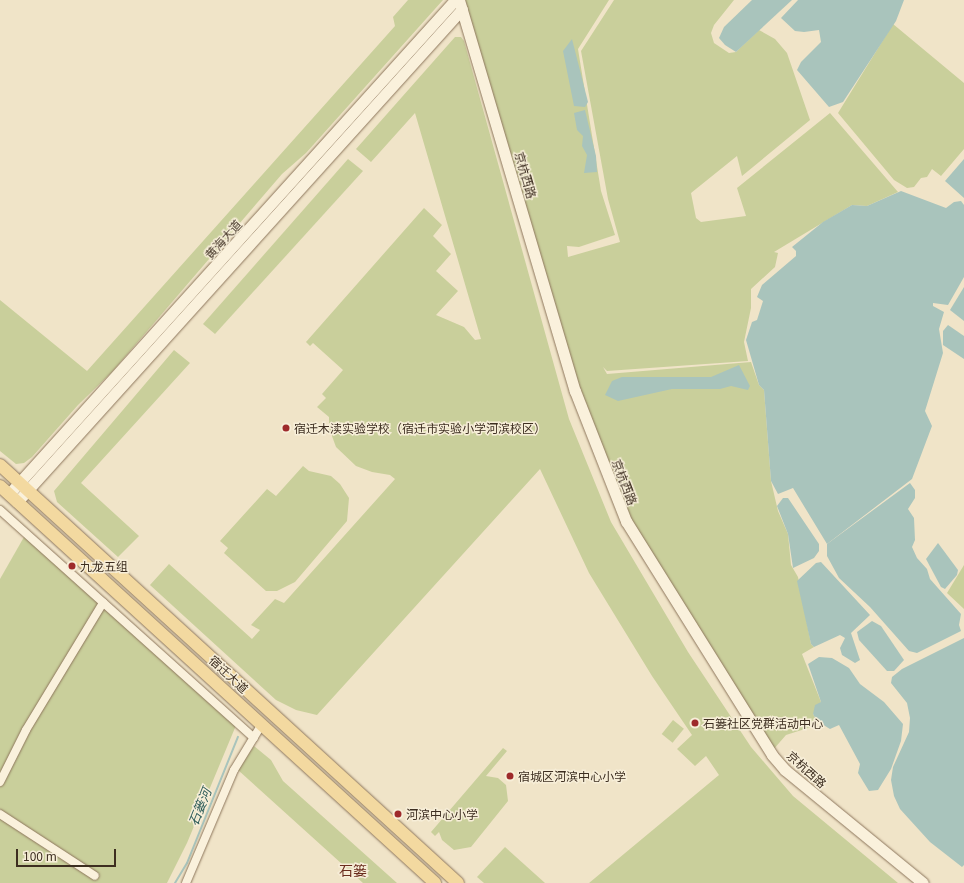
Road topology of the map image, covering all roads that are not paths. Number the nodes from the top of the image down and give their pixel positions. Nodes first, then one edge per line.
1 (459, 3) edge
2 (0, 465) edge
3 (23, 486) junction
4 (9, 494) edge
5 (0, 510) edge
6 (103, 603) junction
7 (262, 724) junction
8 (254, 738) junction
9 (0, 782) edge
10 (0, 814) edge
11 (95, 876) dead end
12 (186, 883) edge
13 (435, 883) edge
14 (458, 883) edge
15 (923, 883) edge

1 - 3 main road, 黄海大道
1 - 15 main road, 京杭西路
2 - 3 main road, 宿迁大道
3 - 4 main road, 黄海大道
3 - 14 main road, 宿迁大道
4 - 7 main road, 宿迁大道
5 - 6 street
6 - 8 street
6 - 9 street
7 - 8 street
7 - 13 main road, 宿迁大道
8 - 12 street
10 - 11 street

